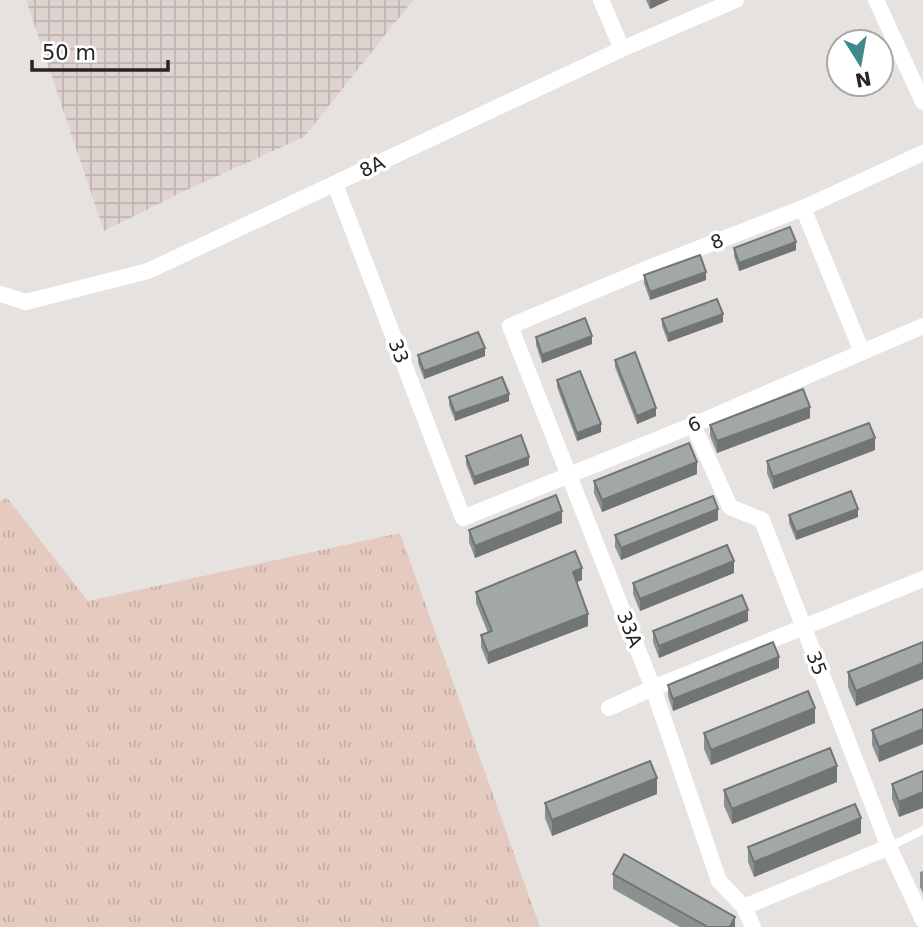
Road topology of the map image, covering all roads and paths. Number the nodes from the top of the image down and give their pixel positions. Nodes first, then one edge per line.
1 (601, 0) edge
2 (736, 0) edge
3 (876, 0) edge
4 (622, 49) junction
5 (923, 102) edge
6 (923, 153) edge
7 (335, 184) junction
8 (803, 208) junction
9 (0, 294) edge
10 (510, 326) joint
11 (923, 326) edge
12 (862, 352) junction
13 (693, 425) junction
14 (571, 475) junction
15 (463, 518) joint
16 (923, 579) edge
17 (803, 629) junction
18 (653, 688) junction
19 (609, 708) dead end
20 (923, 830) edge
21 (889, 847) junction
22 (744, 907) junction
23 (923, 920) edge
24 (752, 927) edge

1 - 4 street
2 - 4 street, 8A
3 - 5 street
4 - 7 street, 8A
6 - 8 street, 8
7 - 9 street, 8A
7 - 15 street, 33
8 - 10 street, 8
8 - 12 street
10 - 14 street, 33A
11 - 12 street, 6
12 - 13 street, 6
13 - 14 street, 6
13 - 17 street, 35
14 - 15 street, 6
14 - 18 street, 33A
16 - 17 street
17 - 18 street
17 - 21 street, 35
18 - 19 street
18 - 22 street, 33A
20 - 21 lane
21 - 22 street
21 - 23 street, 35
22 - 24 street, 33A

